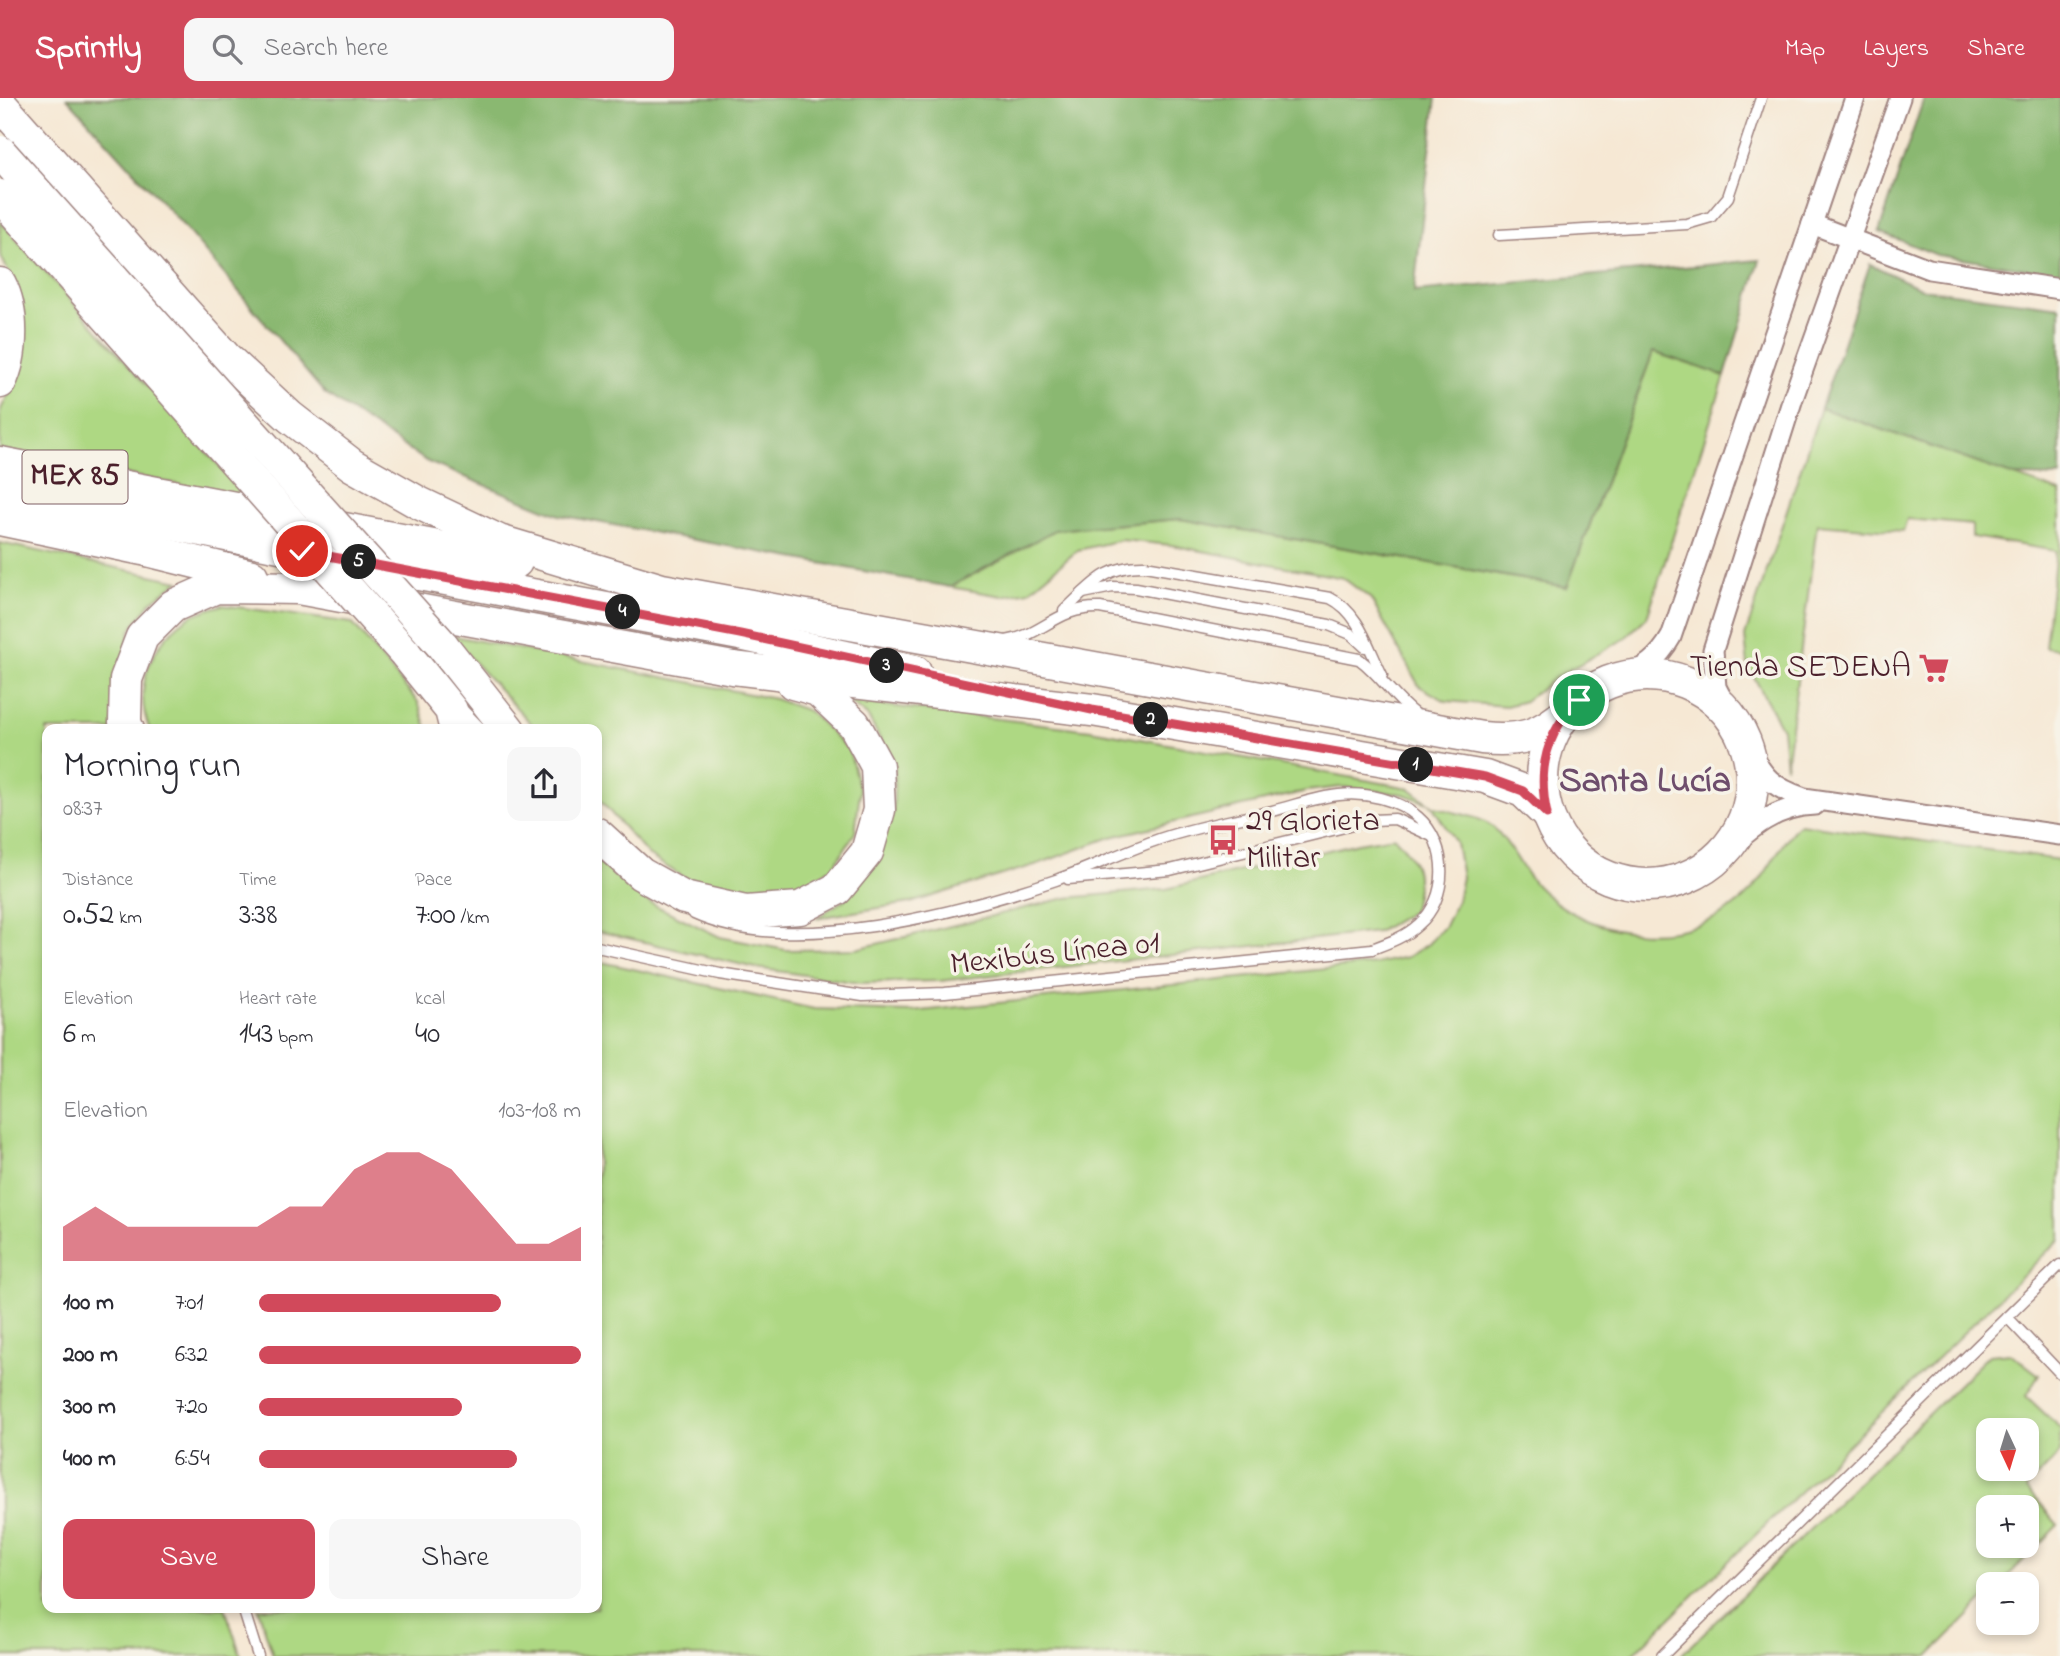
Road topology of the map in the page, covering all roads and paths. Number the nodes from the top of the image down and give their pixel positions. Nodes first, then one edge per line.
1 (1760, 98) edge
2 (1855, 98) edge
3 (1900, 98) edge
4 (0, 104) edge
5 (0, 152) edge
6 (0, 196) edge
7 (1812, 225) junction
8 (1499, 235) dead end
9 (1851, 237) junction
10 (0, 284) edge
11 (2060, 289) edge
12 (0, 382) edge
13 (0, 463) edge
14 (0, 489) edge
15 (0, 519) edge
16 (298, 587) junction
17 (662, 590) junction
18 (1082, 593) junction
19 (1059, 615) junction
20 (949, 642) junction
21 (1371, 652) junction
22 (405, 653) junction
23 (733, 668) junction
24 (1621, 679) junction
25 (1388, 688) junction
26 (1092, 710) junction
27 (1568, 711) junction
28 (1733, 720) junction
29 (126, 724) edge
30 (454, 724) edge
31 (476, 724) edge
32 (504, 724) edge
33 (1455, 733) junction
34 (1747, 748) junction
35 (1833, 805) junction
36 (1547, 814) junction
37 (2060, 835) edge
38 (1433, 836) junction
39 (602, 839) edge
40 (602, 853) edge
41 (1720, 856) junction
42 (1054, 881) junction
43 (637, 884) dead end
44 (677, 901) junction
45 (799, 931) junction
46 (602, 948) edge
47 (2060, 1265) edge
48 (2007, 1317) junction
49 (2060, 1373) edge
50 (245, 1613) edge
51 (258, 1656) edge
52 (1662, 1656) edge

1 - 8 lane
2 - 7 street
3 - 9 street
4 - 17 main road
5 - 32 main road, bridge
6 - 22 main road, bridge
7 - 9 street
7 - 24 street
9 - 11 street
9 - 28 street
10 - 12 main road
13 - 17 main road, MEX 85
14 - 26 main road
15 - 16 main road, MEX 85
16 - 23 main road
16 - 29 main road
17 - 20 main road
18 - 19 lane
18 - 21 lane
18 - 21 lane
19 - 20 lane
19 - 25 lane
20 - 33 main road
21 - 25 lane
22 - 30 main road
22 - 31 lane
23 - 26 main road
23 - 44 main road
24 - 27 main road
24 - 28 main road
25 - 33 lane
26 - 36 main road
27 - 33 main road
27 - 36 main road
28 - 34 main road
34 - 35 street
34 - 41 main road
35 - 37 street
35 - 41 street
36 - 41 main road
38 - 42 lane, Mexibús Línea 01
38 - 42 lane, Mexibús Línea 01
38 - 46 lane, Mexibús Línea 01
39 - 44 main road
40 - 43 lane
42 - 45 lane, Mexibús Línea 01
44 - 45 lane, Mexibús Línea 01
44 - 45 lane, Mexibús Línea 01
47 - 48 lane
48 - 49 lane
48 - 52 lane
50 - 51 lane

